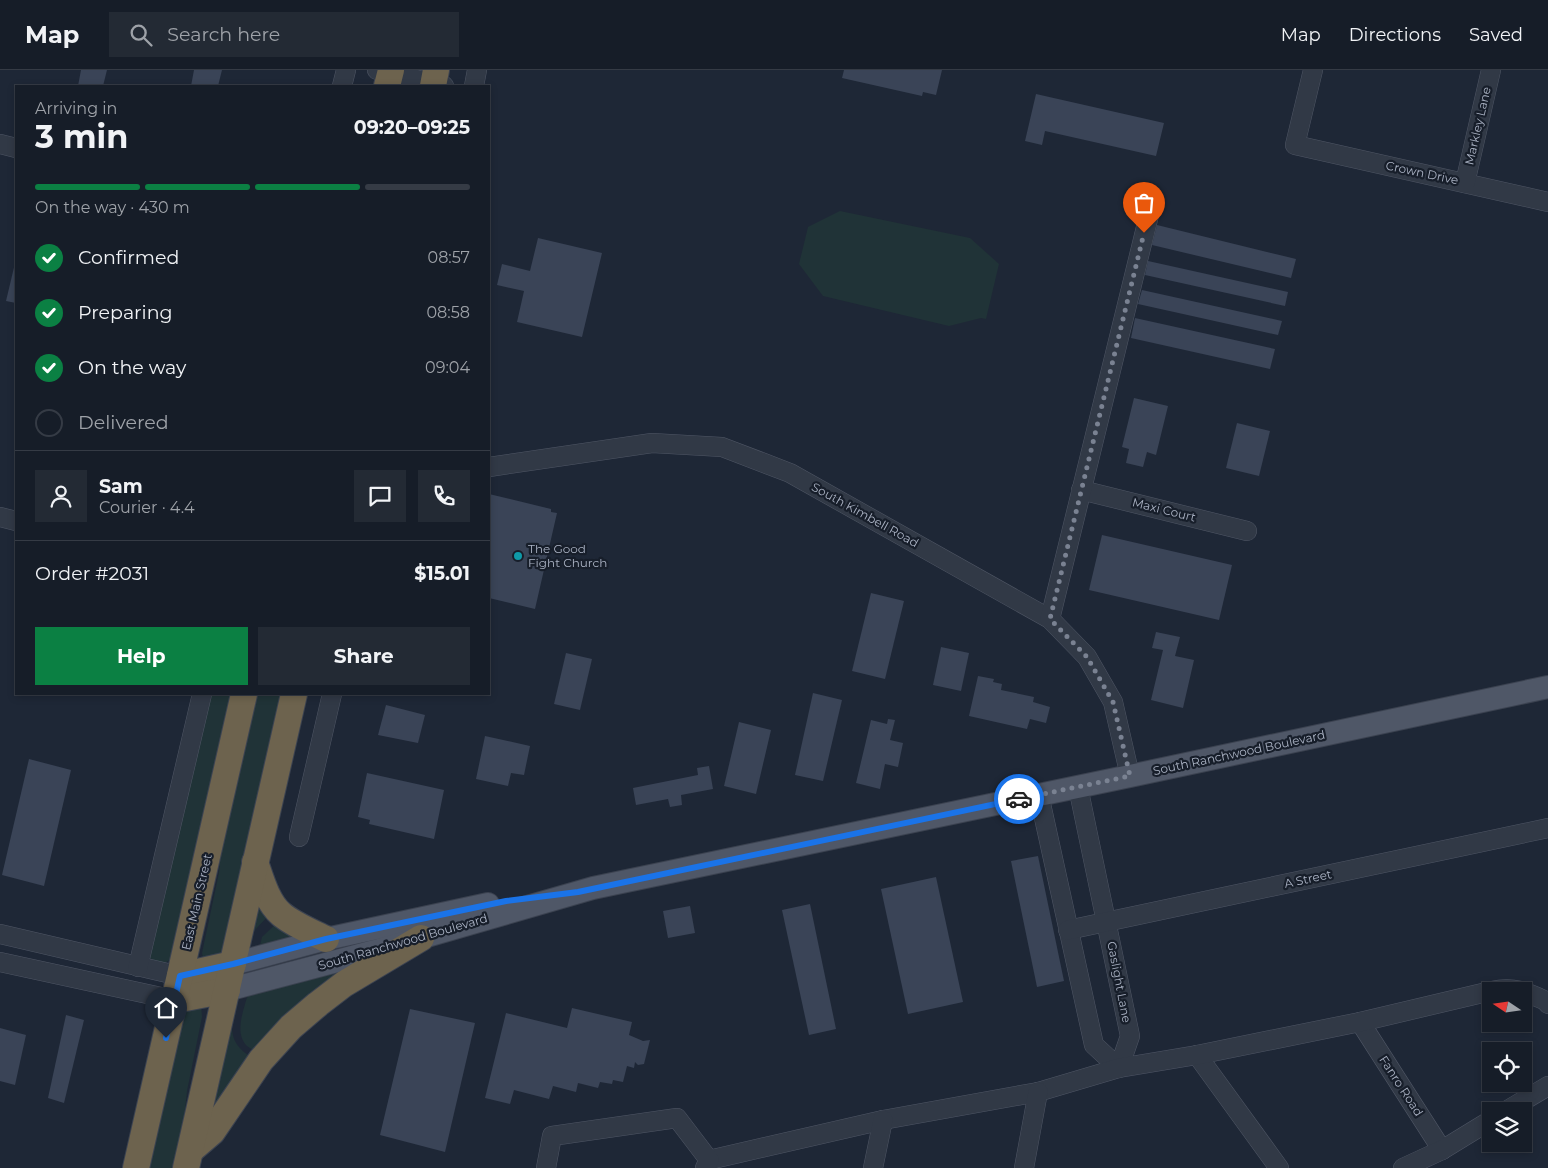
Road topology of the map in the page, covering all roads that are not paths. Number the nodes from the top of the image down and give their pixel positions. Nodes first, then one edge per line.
1 (346, 70) edge
2 (477, 70) edge
3 (1313, 70) edge
4 (1491, 70) edge
5 (386, 75) edge
6 (437, 82) edge
7 (342, 85) edge
8 (474, 85) edge
9 (0, 144) edge
10 (15, 148) edge
11 (1465, 183) junction
12 (1548, 202) edge
13 (1149, 214) dead end
14 (490, 467) edge
15 (1081, 490) junction
16 (0, 517) edge
17 (15, 521) edge
18 (1247, 531) dead end
19 (1050, 619) junction
20 (1548, 687) edge
21 (202, 695) edge
22 (244, 695) edge
23 (294, 695) edge
24 (332, 695) edge
25 (1130, 776) junction
26 (1078, 787) junction
27 (1039, 795) junction
28 (1548, 828) edge
29 (299, 837) dead end
30 (255, 862) junction
31 (578, 892) junction
32 (1107, 922) junction
33 (1068, 930) junction
34 (0, 934) edge
35 (422, 938) junction
36 (326, 939) junction
37 (54, 947) junction
38 (0, 962) edge
39 (233, 964) junction
40 (138, 967) junction
41 (50, 973) junction
42 (178, 988) junction
43 (227, 990) junction
44 (1482, 993) edge
45 (1532, 995) edge
46 (1548, 1004) edge
47 (1360, 1022) junction
48 (1197, 1055) junction
49 (1119, 1068) junction
50 (1548, 1086) edge
51 (1038, 1092) junction
52 (1521, 1102) edge
53 (883, 1120) junction
54 (1482, 1126) edge
55 (1442, 1150) junction
56 (188, 1159) edge
57 (707, 1164) edge
58 (136, 1168) edge
59 (546, 1168) edge
60 (873, 1168) edge
61 (1024, 1168) edge
62 (1279, 1168) edge
63 (1403, 1168) edge

1 - 7 street
2 - 8 street
3 - 11 street, Crown Drive
4 - 11 street, Markley Lane
5 - 6 street
9 - 10 street
11 - 12 street, Crown Drive
13 - 15 street
14 - 19 street, South Kimbell Road
15 - 18 street, Maxi Court
15 - 19 street
16 - 17 street
19 - 25 street, South Kimbell Road
20 - 25 main road, South Ranchwood Boulevard
21 - 40 street
22 - 42 highway, East Main Street
23 - 30 highway
24 - 29 street
25 - 26 main road, South Ranchwood Boulevard
26 - 27 main road, South Ranchwood Boulevard
26 - 32 street, Gaslight Lane
27 - 31 main road, South Ranchwood Boulevard
27 - 33 street
28 - 32 street, A Street
30 - 36 highway
30 - 39 highway
31 - 35 main road, South Ranchwood Boulevard
31 - 36 main road, South Ranchwood Boulevard
32 - 33 street, A Street
32 - 49 street, Gaslight Lane
33 - 49 street
34 - 37 street
35 - 43 main road, South Ranchwood Boulevard
35 - 56 highway
36 - 39 main road, South Ranchwood Boulevard
37 - 40 street
37 - 41 street
38 - 41 street
39 - 42 highway
39 - 43 highway
40 - 42 street
41 - 42 street
42 - 43 highway
42 - 58 highway, East Main Street
43 - 56 highway
44 - 47 street
45 - 46 street
47 - 48 street
47 - 55 street, Fanro Road
48 - 49 street
48 - 62 street
49 - 51 street
50 - 52 street
51 - 53 street
51 - 61 street
53 - 57 street
53 - 60 street
54 - 55 street
55 - 63 street
57 - 59 street

